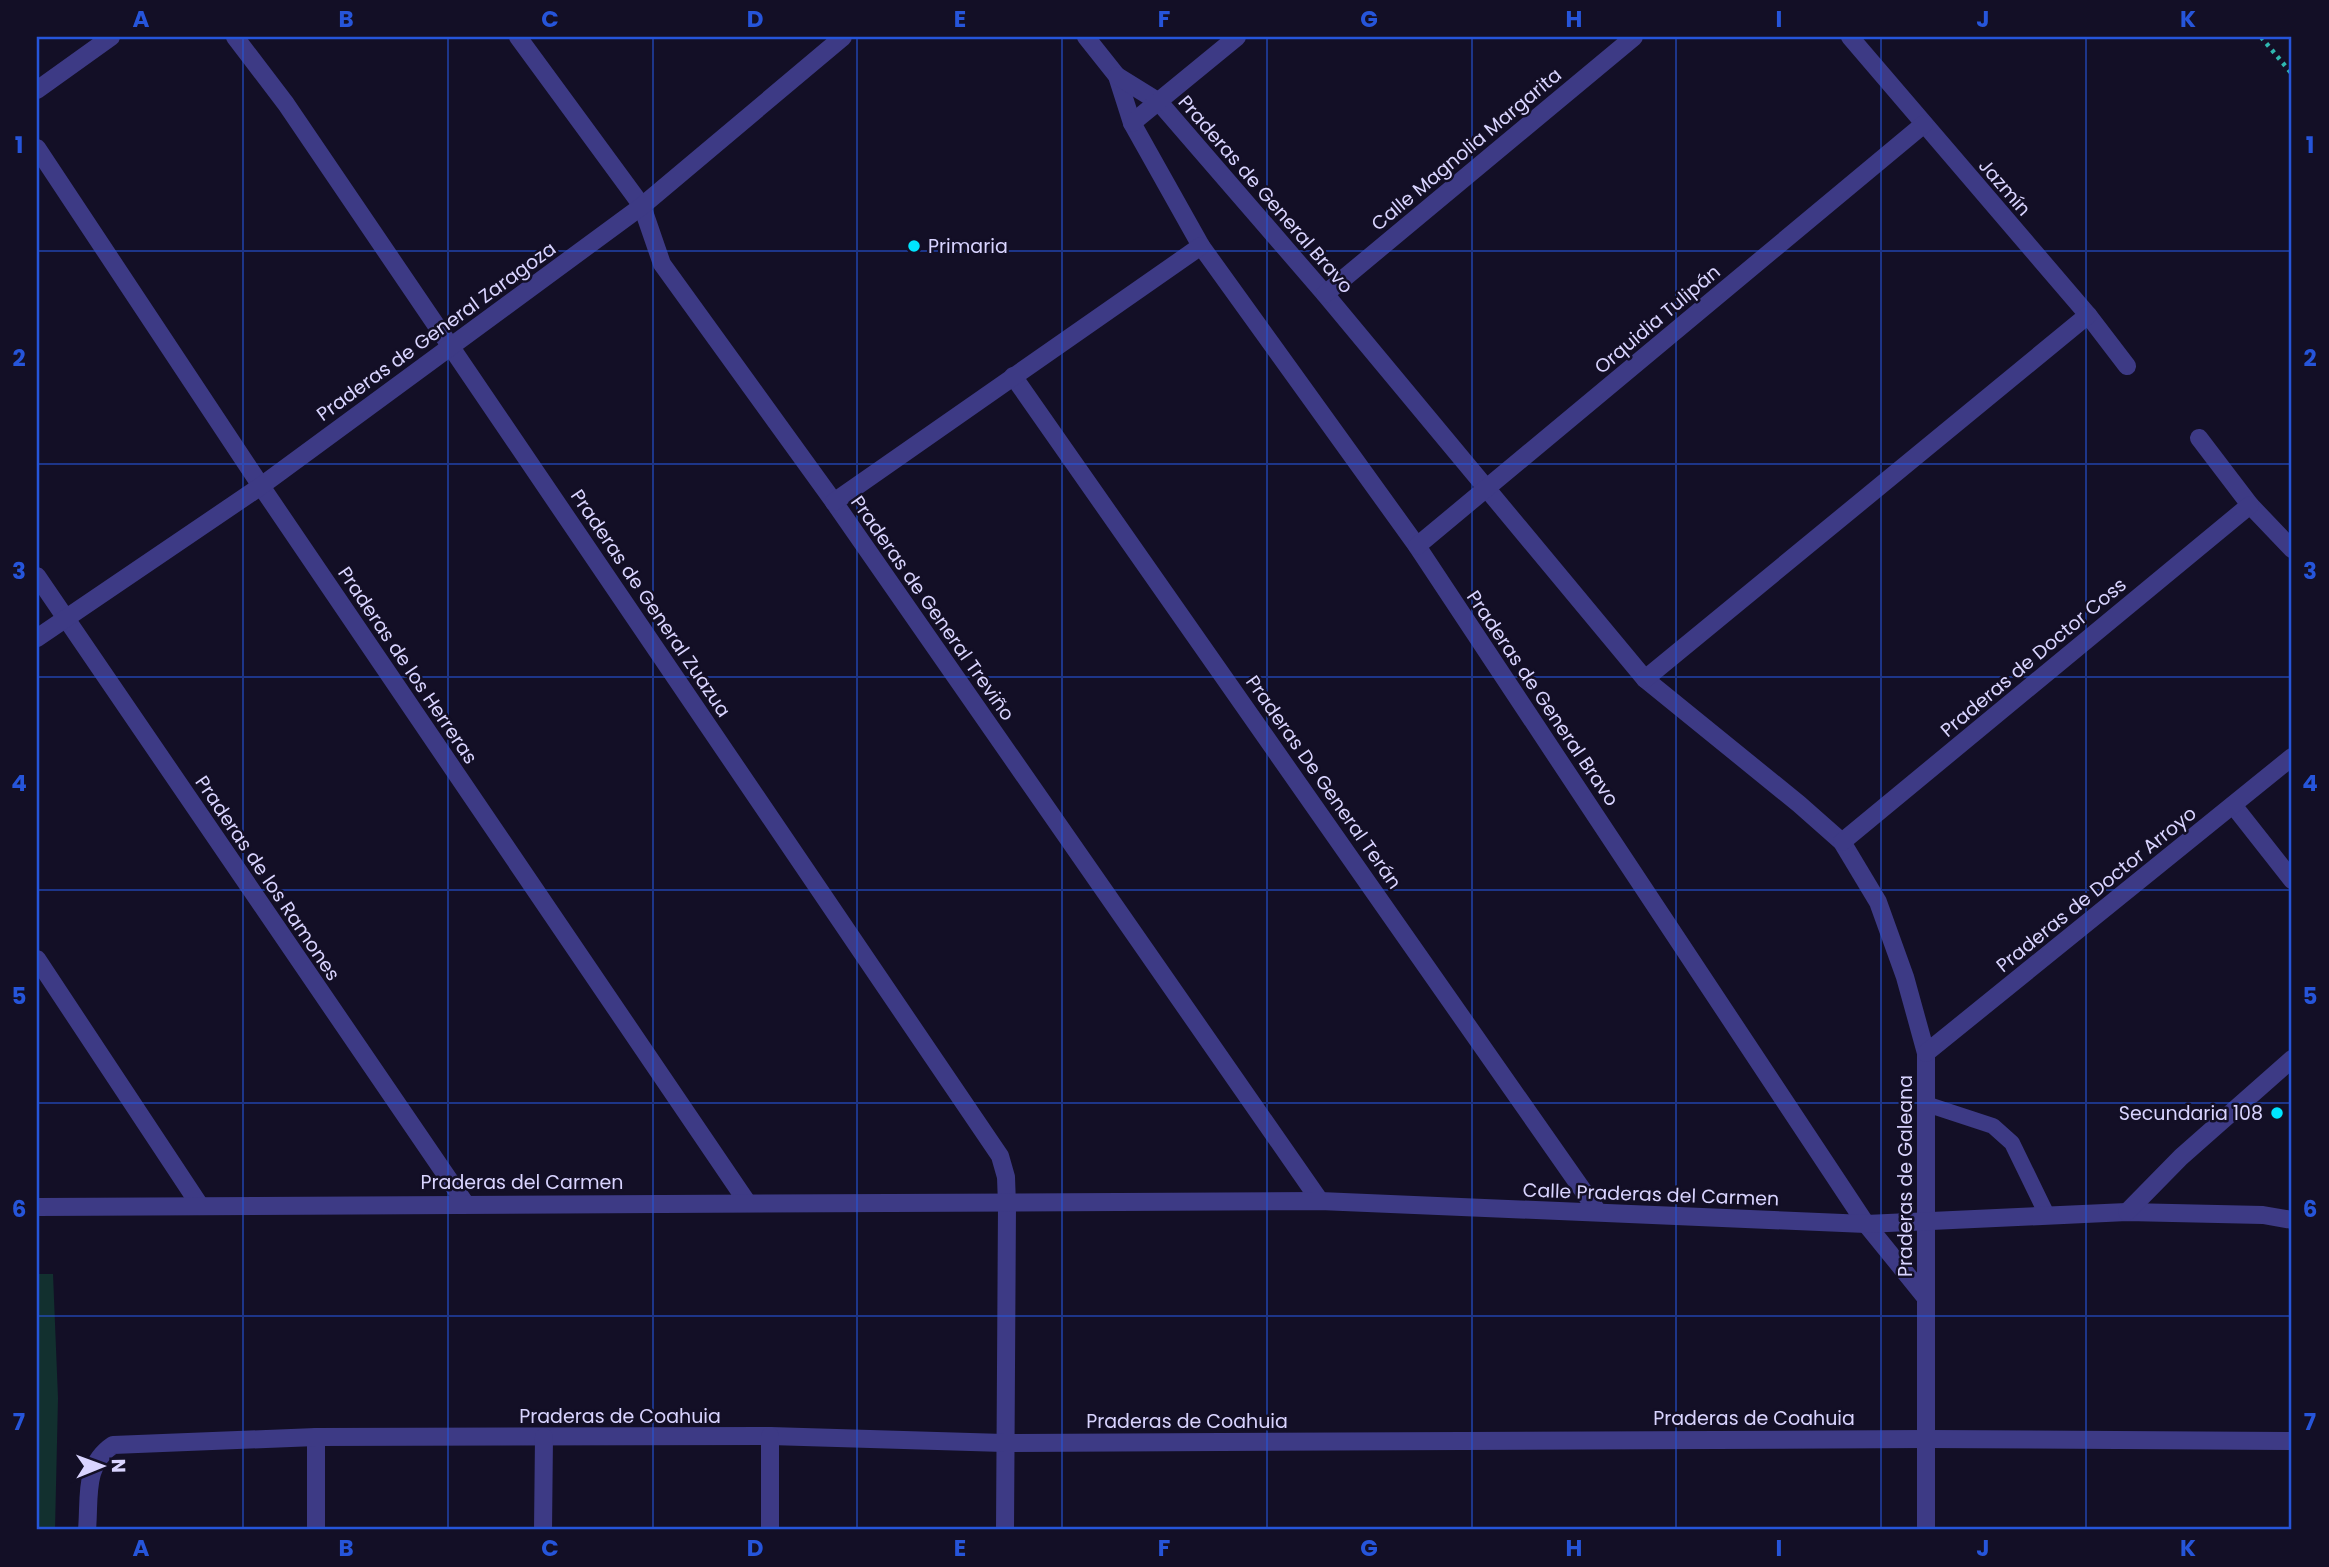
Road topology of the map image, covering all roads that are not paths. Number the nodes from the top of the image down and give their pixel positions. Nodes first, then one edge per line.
1 (111, 37) edge
2 (235, 37) edge
3 (518, 37) edge
4 (843, 37) edge
5 (1086, 37) edge
6 (1237, 37) edge
7 (1634, 37) edge
8 (1850, 37) edge
9 (1117, 76) junction
10 (37, 90) edge
11 (1159, 102) junction
12 (1132, 123) junction
13 (1924, 124) junction
14 (37, 148) edge
15 (642, 206) junction
16 (1202, 246) junction
17 (1325, 294) junction
18 (2088, 315) junction
19 (451, 346) junction
20 (2126, 366) dead end
21 (1013, 376) junction
22 (2200, 438) dead end
23 (261, 486) junction
24 (1485, 489) junction
25 (834, 502) junction
26 (2250, 505) junction
27 (1418, 546) junction
28 (2292, 549) edge
29 (37, 576) edge
30 (65, 620) junction
31 (37, 638) edge
32 (1645, 679) junction
33 (2292, 757) edge
34 (2233, 805) junction
35 (1842, 842) junction
36 (2292, 880) edge
37 (37, 959) edge
38 (1926, 1053) junction
39 (2292, 1059) edge
40 (1926, 1104) junction
41 (1320, 1201) junction
42 (747, 1202) junction
43 (465, 1203) junction
44 (199, 1204) junction
45 (1007, 1205) junction
46 (37, 1207) edge
47 (1598, 1212) junction
48 (2127, 1212) junction
49 (2047, 1215) junction
50 (1927, 1220) junction
51 (2292, 1220) edge
52 (1866, 1224) junction
53 (1926, 1298) junction
54 (770, 1436) junction
55 (316, 1437) junction
56 (544, 1437) junction
57 (1926, 1439) junction
58 (2292, 1441) edge
59 (1004, 1443) junction
60 (88, 1530) edge
61 (316, 1530) edge
62 (544, 1530) edge
63 (770, 1530) edge
64 (1005, 1530) edge
65 (1926, 1530) edge

1 - 10 street
2 - 19 street, Praderas de General Zuazua
3 - 15 street, Praderas de General Treviño
4 - 15 street, Praderas de General Zaragoza
5 - 9 street
6 - 11 street
7 - 17 street, Calle Magnolia Margarita
8 - 13 street, Jazmín
9 - 11 street, Praderas de General Bravo
9 - 12 street, Praderas de General Bravo
11 - 12 street
11 - 17 street, Praderas de General Bravo
12 - 16 street, Praderas de General Bravo
13 - 18 street, Jazmín
13 - 24 street, Orquidia Tulipán
14 - 23 street, Praderas de los Herreras
15 - 19 street, Praderas de General Zaragoza
15 - 25 street, Praderas de General Treviño
16 - 21 street
16 - 27 street, Praderas de General Bravo
17 - 24 street, Praderas de General Bravo
18 - 20 street, Jazmín
18 - 32 street
19 - 23 street, Praderas de General Zaragoza
19 - 45 street, Praderas de General Zuazua
21 - 25 street
21 - 47 street, Praderas De General Terán
22 - 26 street
23 - 30 street, Praderas de General Zaragoza
23 - 42 street, Praderas de los Herreras
24 - 27 street, Orquidia Tulipán
24 - 32 street, Praderas de General Bravo
25 - 41 street, Praderas de General Treviño
26 - 28 street
26 - 35 street, Praderas de Doctor Coss
27 - 52 street, Praderas de General Bravo
29 - 30 street, Praderas de los Ramones
30 - 31 street, Praderas de General Zaragoza
30 - 43 street, Praderas de los Ramones
32 - 35 street, Praderas de General Bravo
33 - 34 street, Praderas de Doctor Arroyo
34 - 36 street
34 - 38 street, Praderas de Doctor Arroyo
35 - 38 street, Praderas de General Bravo
37 - 44 street
38 - 40 street, Praderas de Galeana
39 - 48 street
40 - 49 lane
40 - 50 street, Praderas de Galeana
41 - 45 street, Calle Praderas del Carmen
41 - 47 street, Calle Praderas del Carmen
42 - 43 street, Praderas del Carmen
42 - 45 street, Praderas del Carmen
43 - 44 street, Praderas del Carmen
44 - 46 street, Praderas del Carmen
45 - 59 street, Praderas de General Zuazua
47 - 52 street, Calle Praderas del Carmen
48 - 49 street, Calle Praderas del Carmen
48 - 51 street, Calle Praderas del Carmen
49 - 50 street, Calle Praderas del Carmen
50 - 52 street, Calle Praderas del Carmen
50 - 53 street, Praderas de Galeana
52 - 53 street, Praderas de Galeana
53 - 57 street, Praderas de Galeana
54 - 56 street, Praderas de Coahuia
54 - 59 street, Praderas de Coahuia
54 - 63 street
55 - 56 street, Praderas de Coahuia
55 - 60 street, Praderas de Coahuia
55 - 61 street
56 - 62 street
57 - 58 street, Praderas de Coahuia
57 - 59 street, Praderas de Coahuia
57 - 65 street, Praderas de Galeana
59 - 64 street, Praderas de General Zuazua

